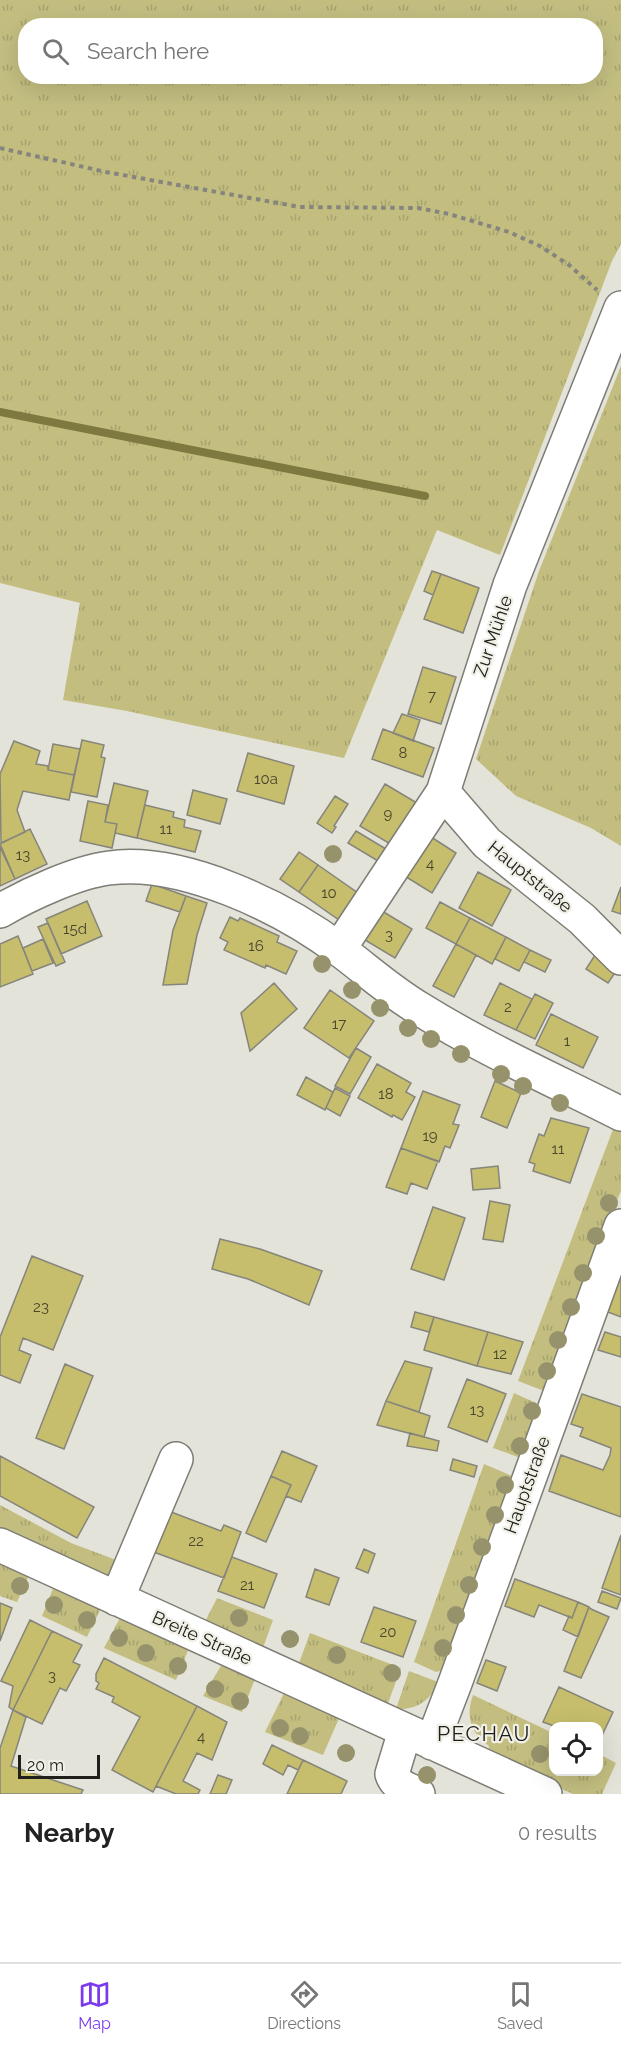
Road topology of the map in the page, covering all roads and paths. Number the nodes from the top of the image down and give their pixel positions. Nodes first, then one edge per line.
1 (0, 148) edge
2 (620, 310) edge
3 (443, 792) junction
4 (0, 911) edge
5 (339, 949) junction
6 (621, 958) edge
7 (621, 1114) edge
8 (621, 1226) edge
9 (176, 1459) dead end
10 (0, 1545) edge
11 (117, 1599) junction
12 (418, 1737) junction
13 (495, 1784) edge
14 (418, 1794) edge
15 (545, 1794) edge

1 - 2 path
2 - 3 street, Zur Mühle
3 - 5 street, Zur Mühle
3 - 6 street, Hauptstraße
4 - 5 street
5 - 7 street
8 - 12 street, Hauptstraße
9 - 11 street
10 - 11 street, Breite Straße
11 - 12 street, Breite Straße
12 - 13 street, Breite Straße
12 - 14 street
13 - 15 street, Breite Straße

